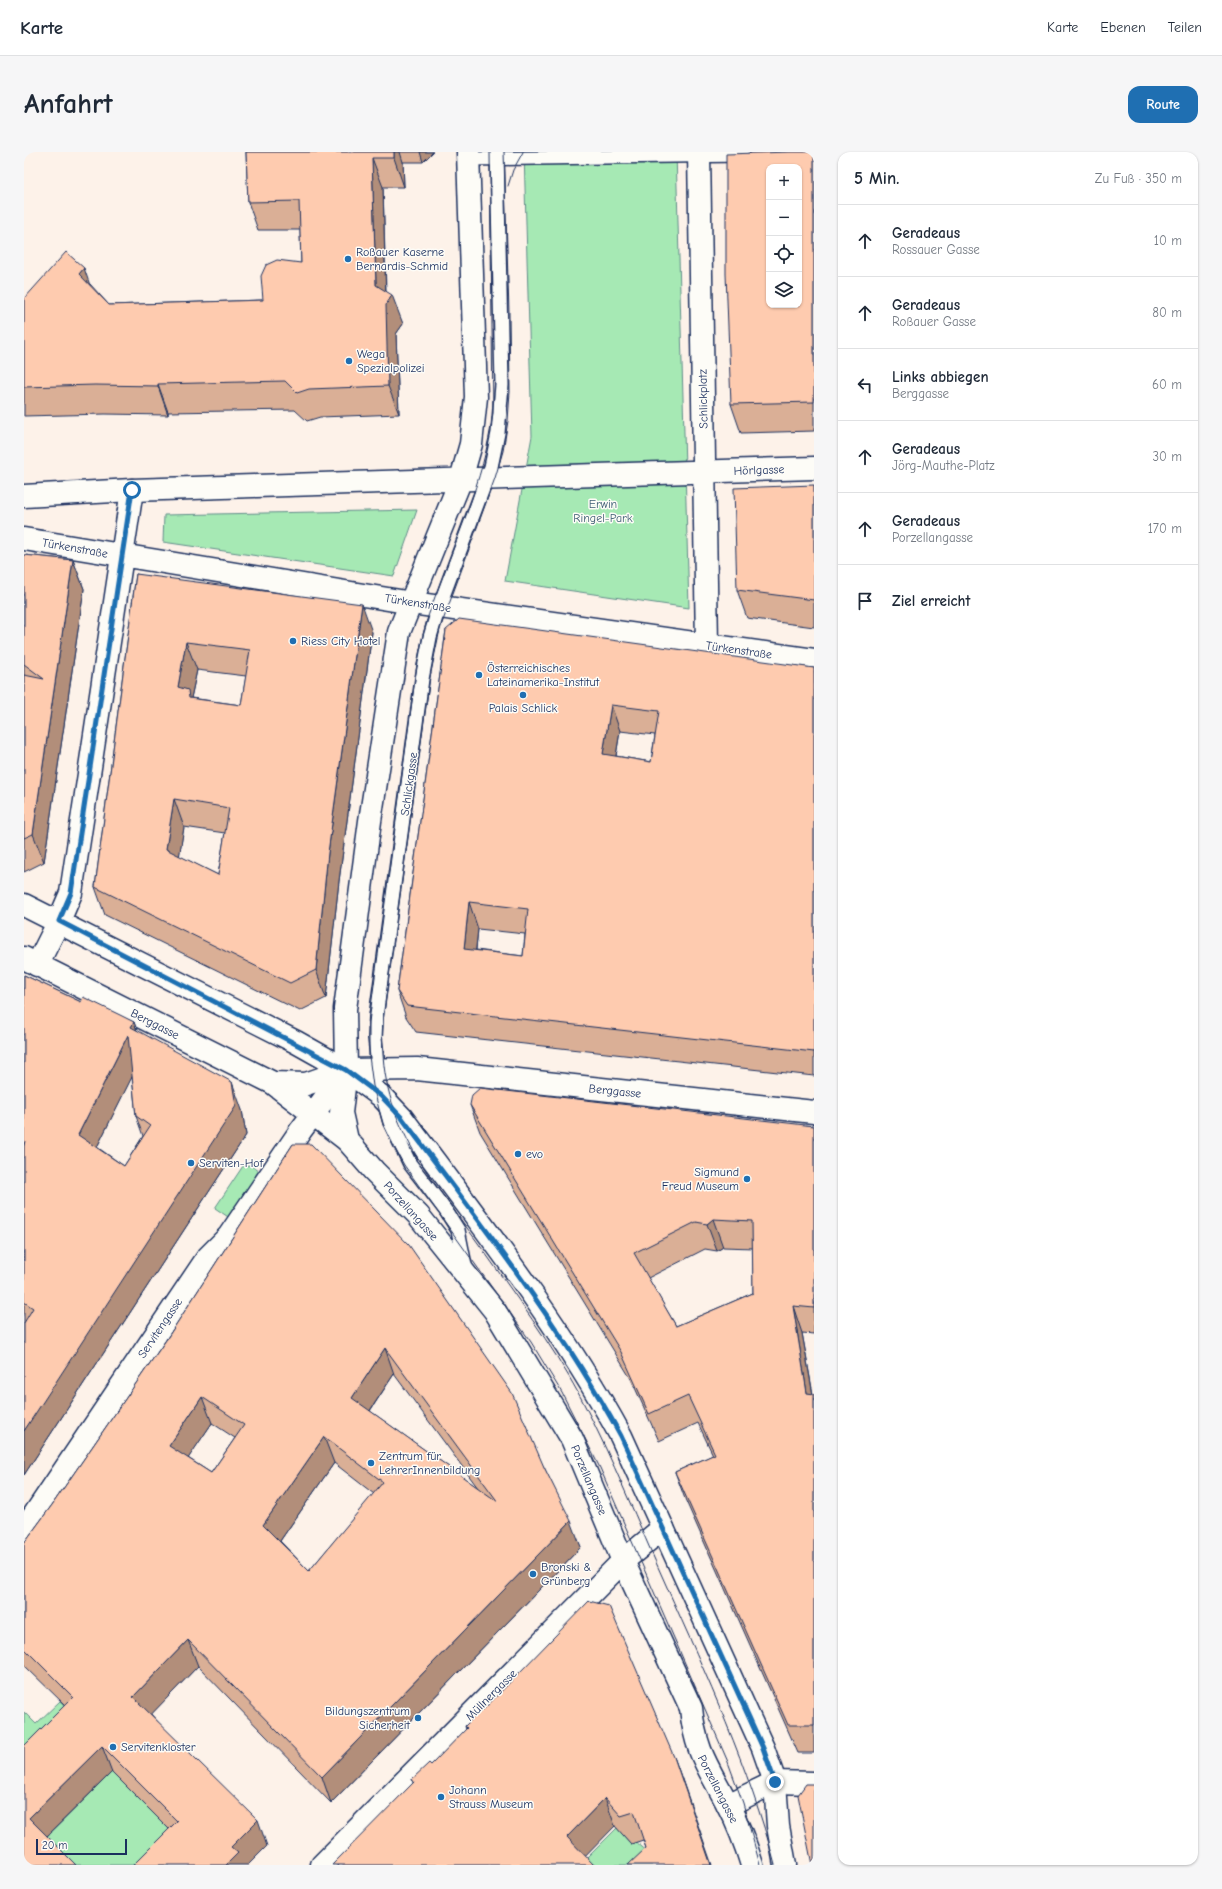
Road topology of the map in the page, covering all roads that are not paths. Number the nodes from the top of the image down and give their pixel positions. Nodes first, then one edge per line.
1 (699, 154) edge
2 (752, 154) edge
3 (468, 155) edge
4 (497, 155) edge
5 (814, 468) edge
6 (704, 472) junction
7 (461, 479) junction
8 (487, 479) junction
9 (132, 490) junction
10 (24, 496) edge
11 (24, 540) edge
12 (122, 556) junction
13 (412, 602) junction
14 (439, 607) junction
15 (707, 645) junction
16 (814, 660) edge
17 (24, 905) edge
18 (59, 921) junction
19 (30, 961) edge
20 (378, 1069) junction
21 (346, 1070) junction
22 (273, 1083) junction
23 (383, 1098) junction
24 (814, 1112) edge
25 (308, 1122) junction
26 (347, 1140) junction
27 (468, 1277) junction
28 (663, 1528) junction
29 (24, 1530) edge
30 (623, 1561) junction
31 (775, 1782) junction
32 (814, 1783) edge
33 (728, 1805) junction
34 (322, 1865) edge
35 (752, 1865) edge
36 (785, 1865) edge

1 - 2 lane
1 - 4 lane
1 - 6 street, Schlickplatz
3 - 4 lane
3 - 7 street
4 - 8 lane, Schlickgasse
5 - 6 street, Hörlgasse
6 - 8 street
6 - 15 street, Schlickplatz
7 - 8 street
7 - 9 street
7 - 13 street
8 - 14 lane, Schlickgasse
9 - 10 street
9 - 12 street, Berggasse
11 - 12 street, Türkenstraße
12 - 13 street, Türkenstraße
12 - 18 street, Berggasse
13 - 14 street, Türkenstraße
13 - 21 street
14 - 15 street, Türkenstraße
14 - 20 lane, Schlickgasse
15 - 16 street, Türkenstraße
17 - 18 street
18 - 19 street, Berggasse
18 - 21 street
19 - 22 street, Berggasse
20 - 21 street, Berggasse
20 - 23 lane, Schlickgasse
20 - 24 street, Berggasse
21 - 22 street
21 - 23 street
21 - 25 street, Servitengasse
21 - 26 street
22 - 25 street, Berggasse
23 - 27 lane, Schlickgasse
23 - 28 street
25 - 26 street, Porzellangasse
25 - 29 street, Servitengasse
26 - 27 street, Porzellangasse
27 - 30 street, Porzellangasse
28 - 30 street, Müllnergasse
28 - 31 street
30 - 33 street, Porzellangasse
30 - 34 street, Müllnergasse
31 - 32 street
31 - 33 street
31 - 36 street
33 - 35 street, Porzellangasse

